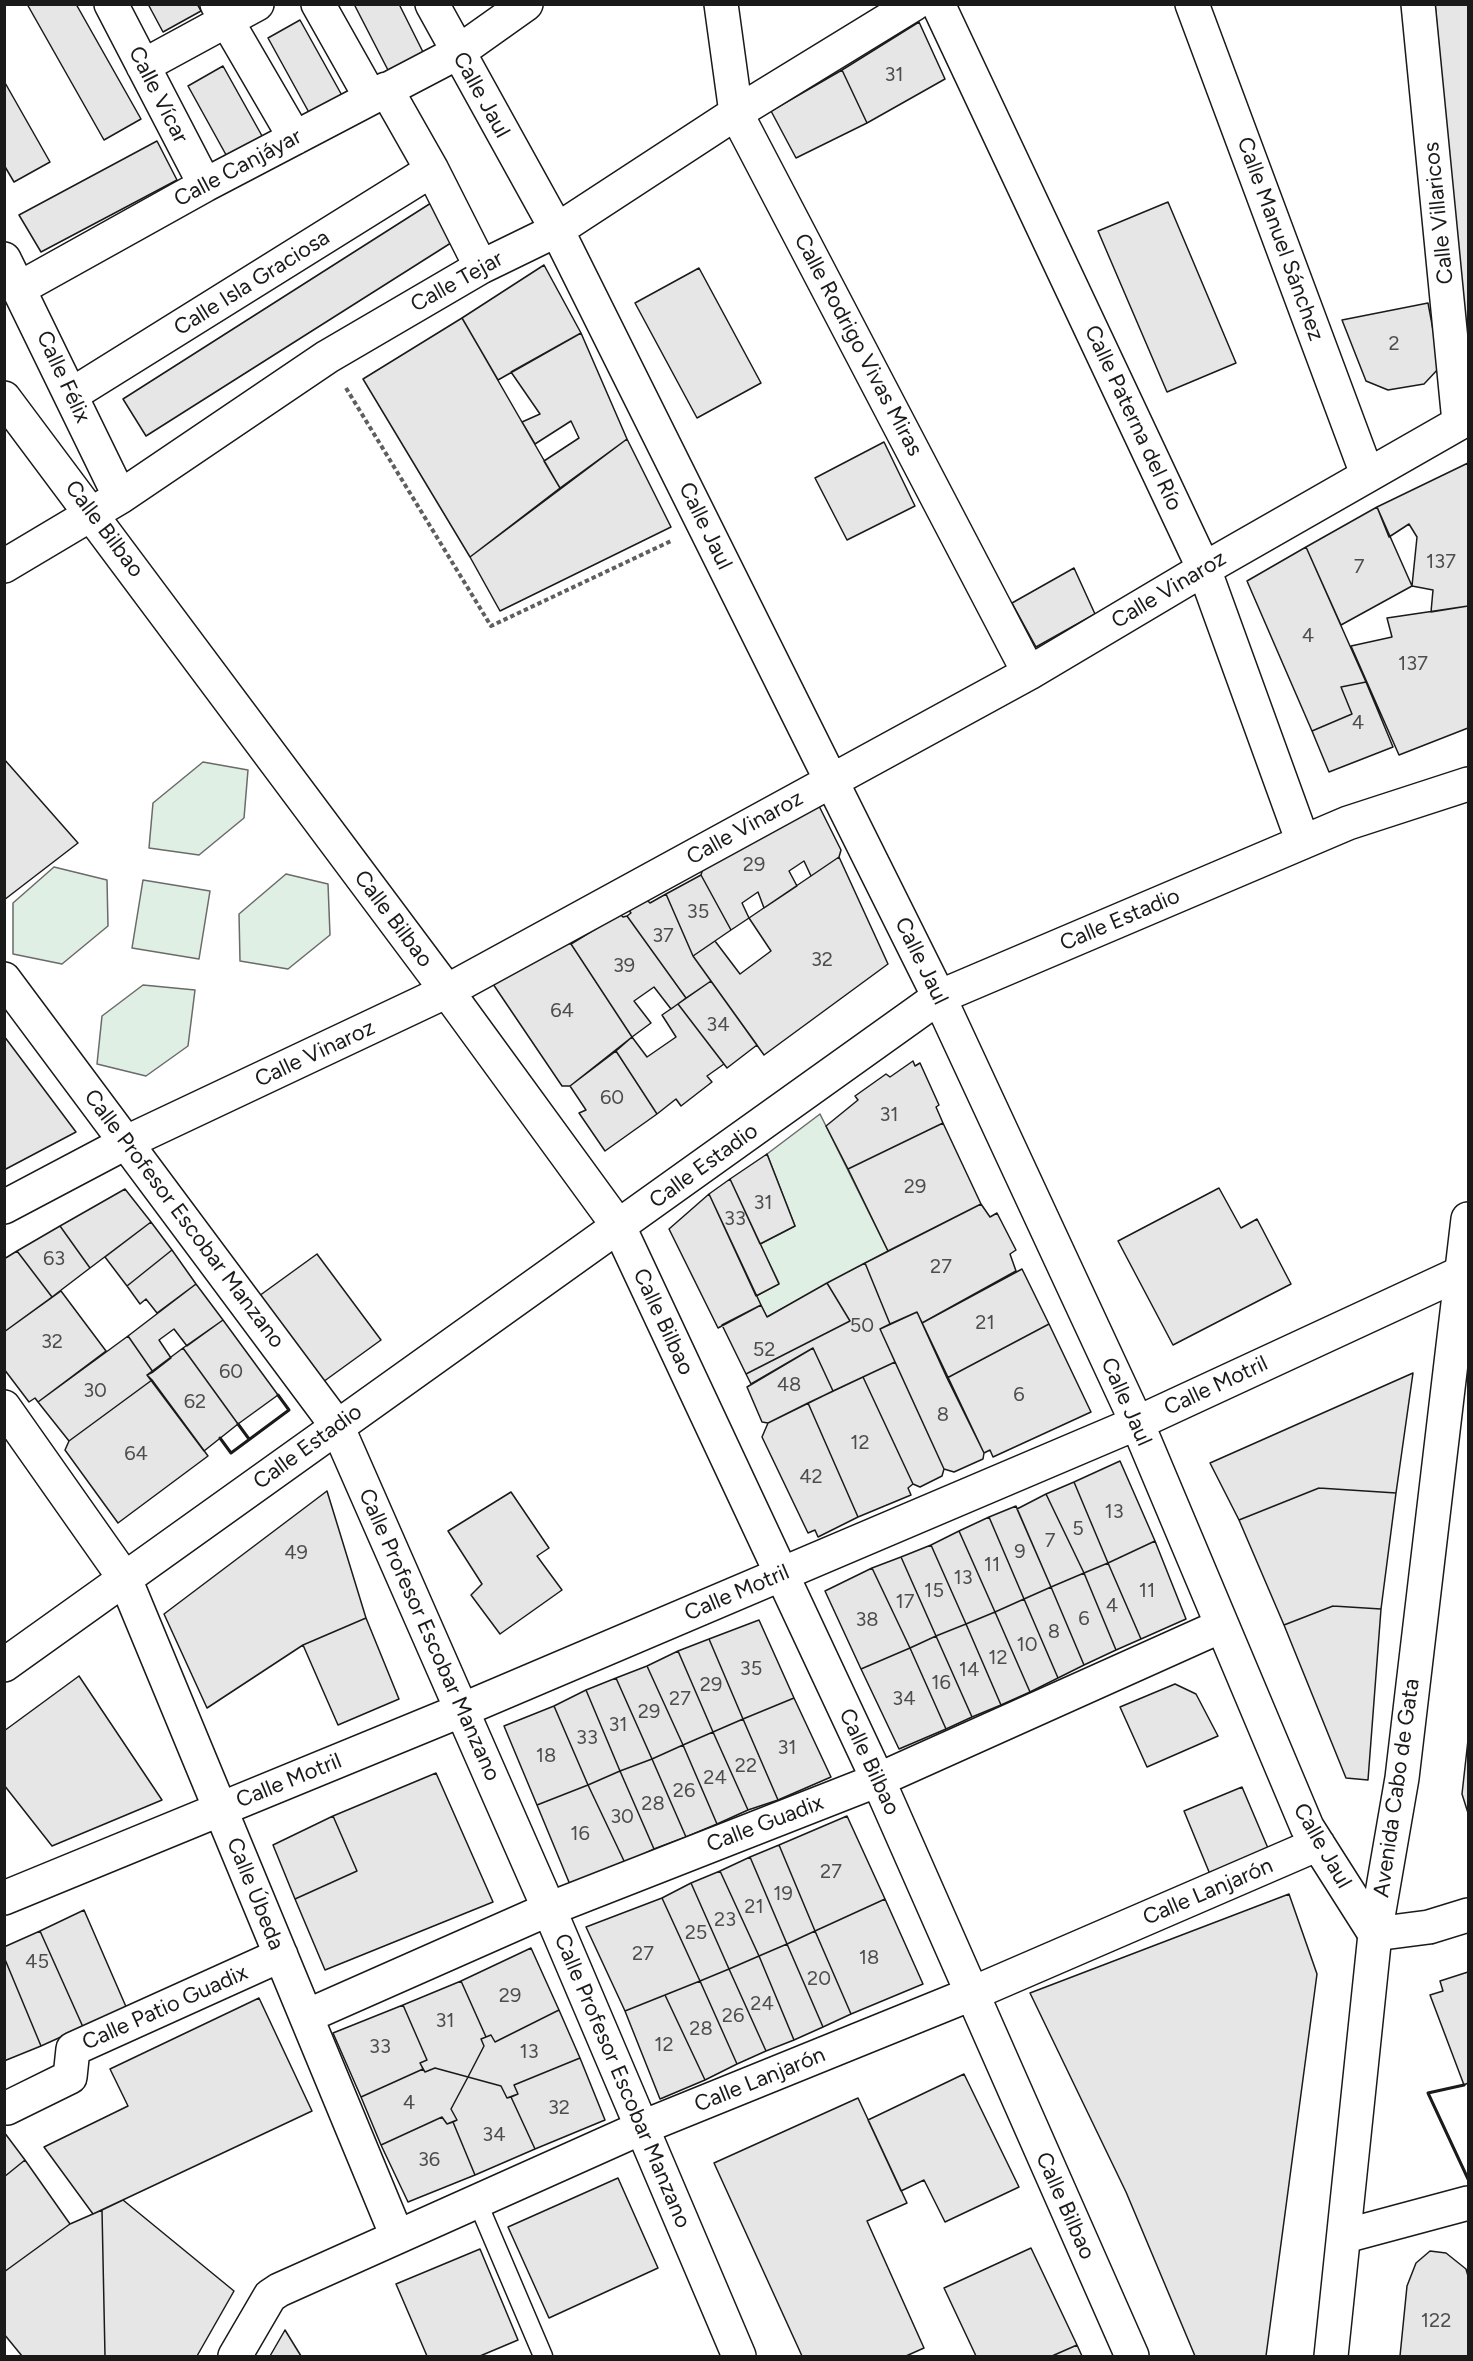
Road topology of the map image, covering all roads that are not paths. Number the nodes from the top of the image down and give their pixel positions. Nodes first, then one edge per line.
1 (111, 4) edge
2 (257, 4) edge
3 (318, 4) edge
4 (432, 4) edge
5 (526, 4) edge
6 (721, 4) edge
7 (914, 4) edge
8 (938, 4) edge
9 (1192, 4) edge
10 (1418, 4) edge
11 (222, 13) edge
12 (458, 53) junction
13 (143, 66) junction
14 (379, 94) junction
15 (736, 112) junction
16 (295, 138) junction
17 (432, 170) junction
18 (205, 185) junction
19 (557, 230) junction
20 (4, 258) edge
21 (481, 267) junction
22 (20, 288) junction
23 (71, 396) junction
24 (4, 398) edge
25 (1464, 420) edge
26 (1368, 474) junction
27 (106, 505) junction
28 (4, 566) edge
29 (1204, 569) junction
30 (1029, 673) junction
31 (831, 781) junction
32 (1468, 784) edge
33 (1303, 842) junction
34 (4, 979) edge
35 (447, 991) junction
36 (939, 997) junction
37 (127, 1142) junction
38 (4, 1207) edge
39 (1468, 1219) edge
40 (619, 1227) junction
41 (1463, 1272) junction
42 (1458, 1387) edge
43 (4, 1407) edge
44 (1137, 1423) junction
45 (337, 1426) junction
46 (780, 1575) junction
47 (125, 1579) junction
48 (1221, 1626) junction
49 (4, 1665) edge
50 (462, 1710) junction
51 (878, 1780) junction
52 (220, 1809) junction
53 (1318, 1844) junction
54 (4, 1898) edge
55 (549, 1909) junction
56 (1468, 1915) edge
57 (1375, 1934) junction
58 (281, 1955) junction
59 (971, 1994) junction
60 (306, 2016) junction
61 (7, 2108) dead end
62 (643, 2127) junction
63 (477, 2201) junction
64 (1467, 2208) edge
65 (397, 2236) junction
66 (1345, 2236) junction
67 (235, 2356) edge
68 (543, 2356) edge
69 (740, 2356) edge
70 (1132, 2356) edge
71 (1331, 2356) edge

1 - 13 street, Calle Vícar
2 - 11 street
3 - 14 street
4 - 12 street, Calle Jaul
5 - 12 street, Calle Canjáyar
6 - 15 street, Calle Rodrigo Vivas Miras
7 - 15 street, Calle Tejar
8 - 29 street, Calle Paterna del Río
9 - 26 street, Calle Manuel Sánchez
10 - 25 street, Calle Villaricos
11 - 13 street
11 - 16 street
12 - 14 street, Calle Canjáyar
12 - 19 street, Calle Jaul
13 - 18 street, Calle Vícar
14 - 16 street, Calle Canjáyar
14 - 17 street
15 - 19 street, Calle Tejar
15 - 30 street, Calle Rodrigo Vivas Miras
16 - 18 street, Calle Canjáyar
17 - 21 street
17 - 23 street, Calle Isla Graciosa
18 - 22 street, Calle Canjáyar
19 - 21 street, Calle Tejar
19 - 31 street, Calle Jaul
20 - 22 street, Calle Félix
21 - 27 street, Calle Tejar
22 - 23 street, Calle Félix
23 - 27 street, Calle Félix
24 - 27 street, Calle Bilbao
25 - 26 street, Calle Vinaroz
26 - 29 street, Calle Vinaroz
27 - 28 street, Calle Tejar
27 - 35 street, Calle Bilbao
29 - 30 street, Calle Vinaroz
29 - 33 street, Calle Paterna del Río
30 - 31 street, Calle Vinaroz
31 - 35 street, Calle Vinaroz
31 - 36 street, Calle Jaul
32 - 33 street, Calle Estadio
33 - 36 street, Calle Estadio
34 - 37 street, Calle Profesor Escobar Manzano
35 - 37 street, Calle Vinaroz
35 - 40 street, Calle Bilbao
36 - 40 street, Calle Estadio
36 - 44 street, Calle Jaul
37 - 38 street, Calle Vinaroz
37 - 45 street, Calle Profesor Escobar Manzano
39 - 41 street, Avenida Cabo de Gata
40 - 45 street, Calle Estadio
40 - 46 street, Calle Bilbao
41 - 42 street, Avenida Cabo de Gata
41 - 44 street, Calle Motril
42 - 57 street, Avenida Cabo de Gata
43 - 47 street, Calle Úbeda
44 - 46 street, Calle Motril
44 - 48 street, Calle Jaul
45 - 47 street, Calle Estadio
45 - 50 street, Calle Profesor Escobar Manzano
46 - 50 street, Calle Motril
46 - 51 street, Calle Bilbao
47 - 49 street, Calle Estadio
47 - 52 street, Calle Úbeda
48 - 51 street, Calle Guadix
48 - 53 street, Calle Jaul
50 - 52 street, Calle Motril
50 - 55 street, Calle Profesor Escobar Manzano
51 - 55 street, Calle Guadix
51 - 59 street, Calle Bilbao
52 - 54 street, Calle Motril
52 - 58 street, Calle Úbeda
53 - 57 street, Calle Jaul
53 - 59 street, Calle Lanjarón
55 - 60 street, Calle Guadix
55 - 62 street, Calle Profesor Escobar Manzano
56 - 57 street
57 - 66 street, Avenida Cabo de Gata
58 - 60 street, Calle Úbeda
58 - 61 street, Calle Patio Guadix
59 - 62 street, Calle Lanjarón
59 - 70 street, Calle Bilbao
60 - 65 street, Calle Úbeda
62 - 63 street, Calle Lanjarón
62 - 69 street, Calle Profesor Escobar Manzano
63 - 65 street, Calle Lanjarón
63 - 68 lane
64 - 66 street
65 - 67 street, Calle Lanjarón
66 - 71 street, Avenida Cabo de Gata

